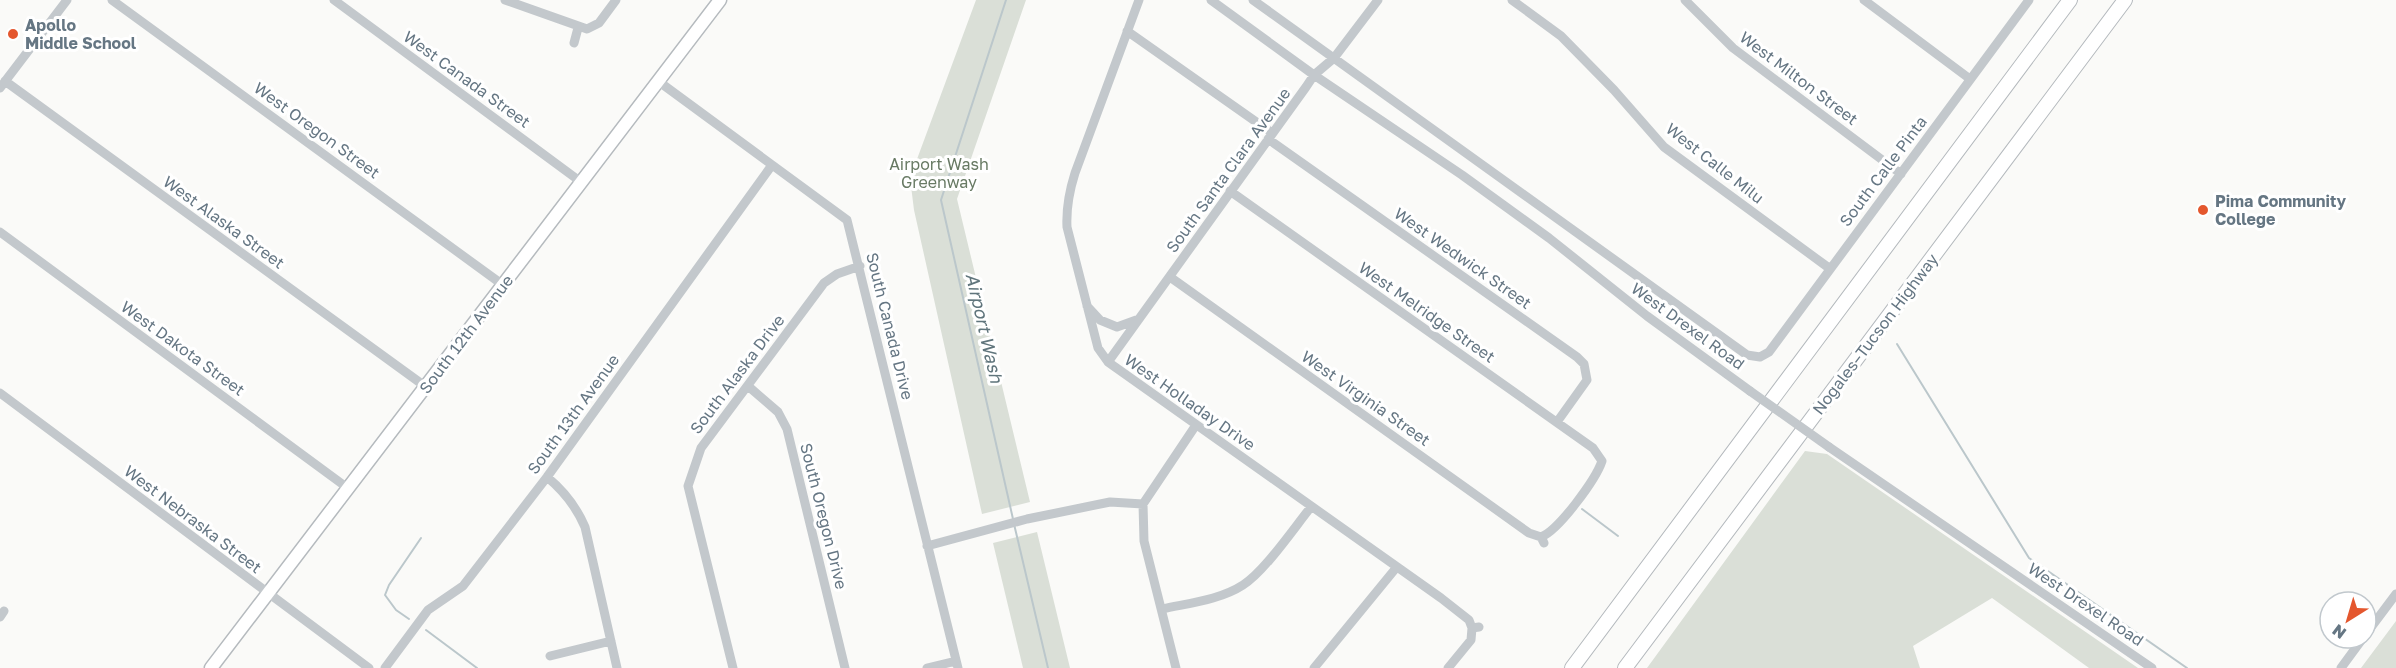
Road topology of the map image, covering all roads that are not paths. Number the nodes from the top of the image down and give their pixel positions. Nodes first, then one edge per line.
1 (67, 0) edge
2 (112, 0) edge
3 (334, 0) edge
4 (505, 0) edge
5 (616, 0) edge
6 (1139, 0) edge
7 (1211, 0) edge
8 (1252, 0) edge
9 (1378, 0) edge
10 (1512, 0) edge
11 (1685, 0) edge
12 (1864, 0) edge
13 (2029, 0) edge
14 (2070, 0) edge
15 (2125, 0) edge
16 (717, 1) edge
17 (583, 29) junction
18 (1127, 31) junction
19 (574, 43) dead end
20 (1334, 58) junction
21 (1314, 75) junction
22 (1970, 79) junction
23 (658, 81) junction
24 (3, 85) edge
25 (1270, 136) junction
26 (772, 165) junction
27 (1901, 174) junction
28 (581, 182) junction
29 (1230, 191) junction
30 (0, 232) edge
31 (860, 266) junction
32 (1829, 268) junction
33 (1170, 277) junction
34 (503, 285) junction
35 (1086, 304) junction
36 (1141, 318) junction
37 (1760, 357) joint
38 (1108, 362) junction
39 (1597, 370) dead end
40 (1587, 371) junction
41 (748, 386) junction
42 (426, 387) junction
43 (0, 393) edge
44 (1557, 422) junction
45 (1196, 425) junction
46 (1606, 460) joint
47 (547, 477) junction
48 (349, 489) junction
49 (1143, 504) junction
50 (1311, 507) junction
51 (927, 546) junction
52 (1396, 568) junction
53 (267, 593) junction
54 (2396, 594) edge
55 (1162, 609) junction
56 (2378, 618) edge
57 (610, 641) junction
58 (2354, 650) edge
59 (550, 656) dead end
60 (957, 664) edge
61 (211, 668) edge
62 (369, 668) edge
63 (385, 668) edge
64 (617, 668) edge
65 (733, 668) edge
66 (845, 668) edge
67 (927, 668) edge
68 (1176, 668) edge
69 (1314, 668) edge
70 (1448, 668) edge
71 (1572, 668) edge
72 (1625, 668) edge
73 (2152, 668) edge
74 (2341, 668) edge

1 - 24 street
2 - 34 street, West Oregon Street
3 - 28 street, West Canada Street
4 - 17 street
5 - 17 street
6 - 18 street, West Holladay Drive
7 - 21 street, West Drexel Road
8 - 20 street, West Drexel Road
9 - 20 street, South Santa Clara Avenue
10 - 32 street, West Calle Milu
11 - 27 street, West Milton Street
12 - 22 street
13 - 22 street, South Calle Pinta
14 - 71 highway
15 - 72 highway, Nogales–Tucson Highway
16 - 23 main road, South 12th Avenue
17 - 19 street
18 - 25 street, West Wedwick Street
18 - 35 street, West Holladay Drive
20 - 21 street, South Santa Clara Avenue
20 - 37 street, West Drexel Road
21 - 25 street, South Santa Clara Avenue
21 - 73 street, West Drexel Road, bridge
22 - 27 street, South Calle Pinta
23 - 26 street, South Canada Drive
23 - 28 main road, South 12th Avenue
24 - 42 street, West Alaska Street
25 - 29 street, South Santa Clara Avenue
25 - 40 street, West Wedwick Street
26 - 31 street, South Canada Drive
26 - 47 street, South 13th Avenue
27 - 32 street, South Calle Pinta
28 - 34 main road, South 12th Avenue
29 - 33 street, South Santa Clara Avenue
29 - 44 street, West Melridge Street
30 - 48 street, West Dakota Street
31 - 41 street, South Alaska Drive
31 - 51 street, South Canada Drive
32 - 37 street, South Calle Pinta
33 - 36 street, South Santa Clara Avenue
33 - 46 street, West Virginia Street
34 - 42 main road, South 12th Avenue
35 - 36 street
35 - 38 street, West Holladay Drive
36 - 38 street, South Santa Clara Avenue
38 - 45 street, West Holladay Drive
39 - 40 street
40 - 44 street
41 - 65 street, South Alaska Drive
41 - 66 street, South Oregon Drive
42 - 48 main road, South 12th Avenue
43 - 53 street, West Nebraska Street
44 - 46 street, West Melridge Street
45 - 49 street
45 - 50 street, West Holladay Drive
47 - 57 street
47 - 63 street, South 13th Avenue
48 - 53 main road, South 12th Avenue
49 - 51 street
49 - 55 street
50 - 52 street, West Holladay Drive
50 - 55 street
51 - 60 street, South Canada Drive
52 - 69 street
52 - 70 street, West Holladay Drive
53 - 61 main road, South 12th Avenue
53 - 62 street, West Nebraska Street
54 - 56 street
55 - 68 street
57 - 59 street
57 - 64 street
58 - 74 street
60 - 67 street

